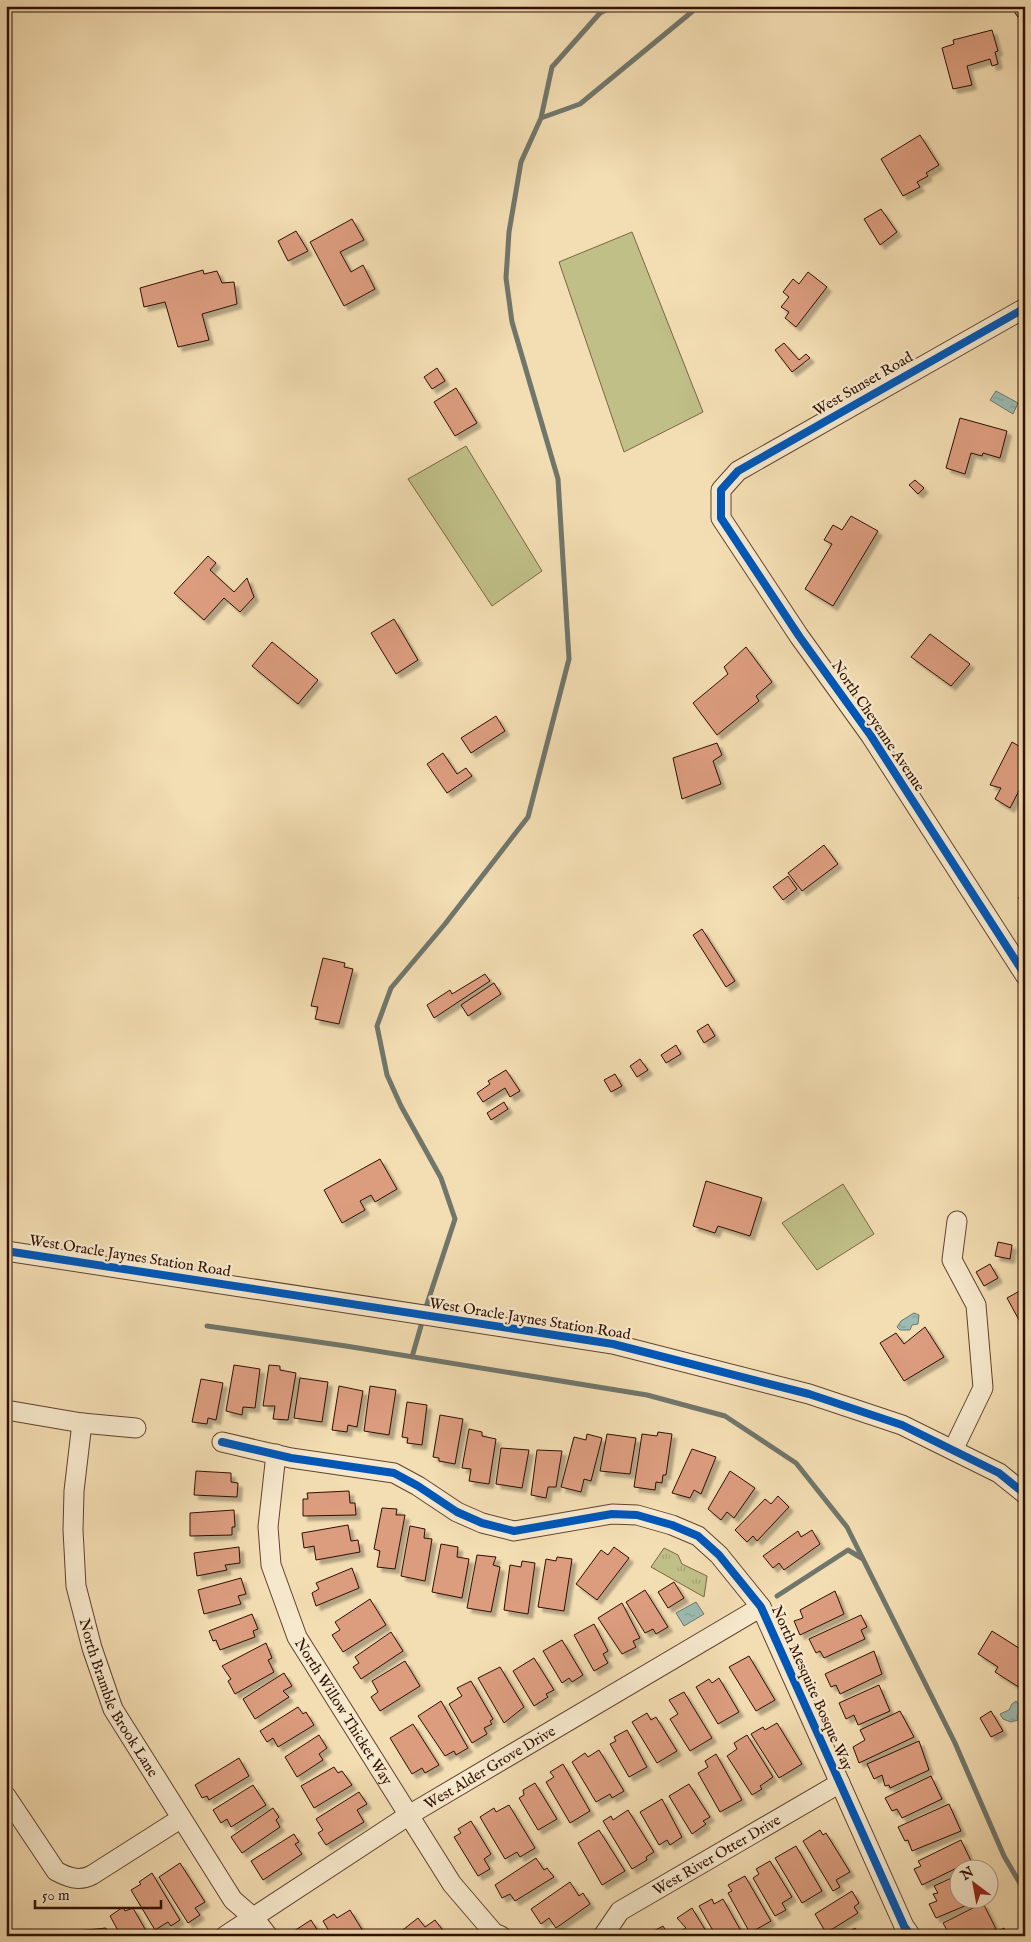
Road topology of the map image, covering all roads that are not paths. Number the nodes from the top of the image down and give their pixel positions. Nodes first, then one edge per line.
1 (1025, 308) edge
2 (721, 490) joint
3 (1025, 975) edge
4 (957, 1221) dead end
5 (6, 1251) edge
6 (6, 1410) edge
7 (82, 1423) junction
8 (136, 1428) dead end
9 (222, 1442) dead end
10 (953, 1450) junction
11 (276, 1454) junction
12 (1025, 1494) edge
13 (761, 1608) junction
14 (840, 1783) junction
15 (6, 1796) edge
16 (409, 1815) junction
17 (180, 1819) junction
18 (254, 1918) junction
19 (225, 1936) edge
20 (268, 1936) edge
21 (500, 1936) edge
22 (604, 1936) edge
23 (911, 1936) edge

1 - 2 street, West Sunset Road
2 - 3 street, North Cheyenne Avenue
4 - 10 street
5 - 10 street, West Oracle Jaynes Station Road
6 - 7 street
7 - 8 street
7 - 17 street, North Bramble Brook Lane
9 - 11 street, North Mesquite Bosque Way
10 - 12 street, West Oracle Jaynes Station Road
11 - 13 street, North Mesquite Bosque Way
11 - 16 street, North Willow Thicket Way
13 - 14 street, North Mesquite Bosque Way
13 - 16 street, West Alder Grove Drive
14 - 22 street, West River Otter Drive
14 - 23 street, North Mesquite Bosque Way
15 - 17 street
16 - 18 street, West Alder Grove Drive
16 - 21 street, North Willow Thicket Way
17 - 18 street, North Bramble Brook Lane
18 - 19 street, West Alder Grove Drive
18 - 20 street, North Bramble Brook Lane

